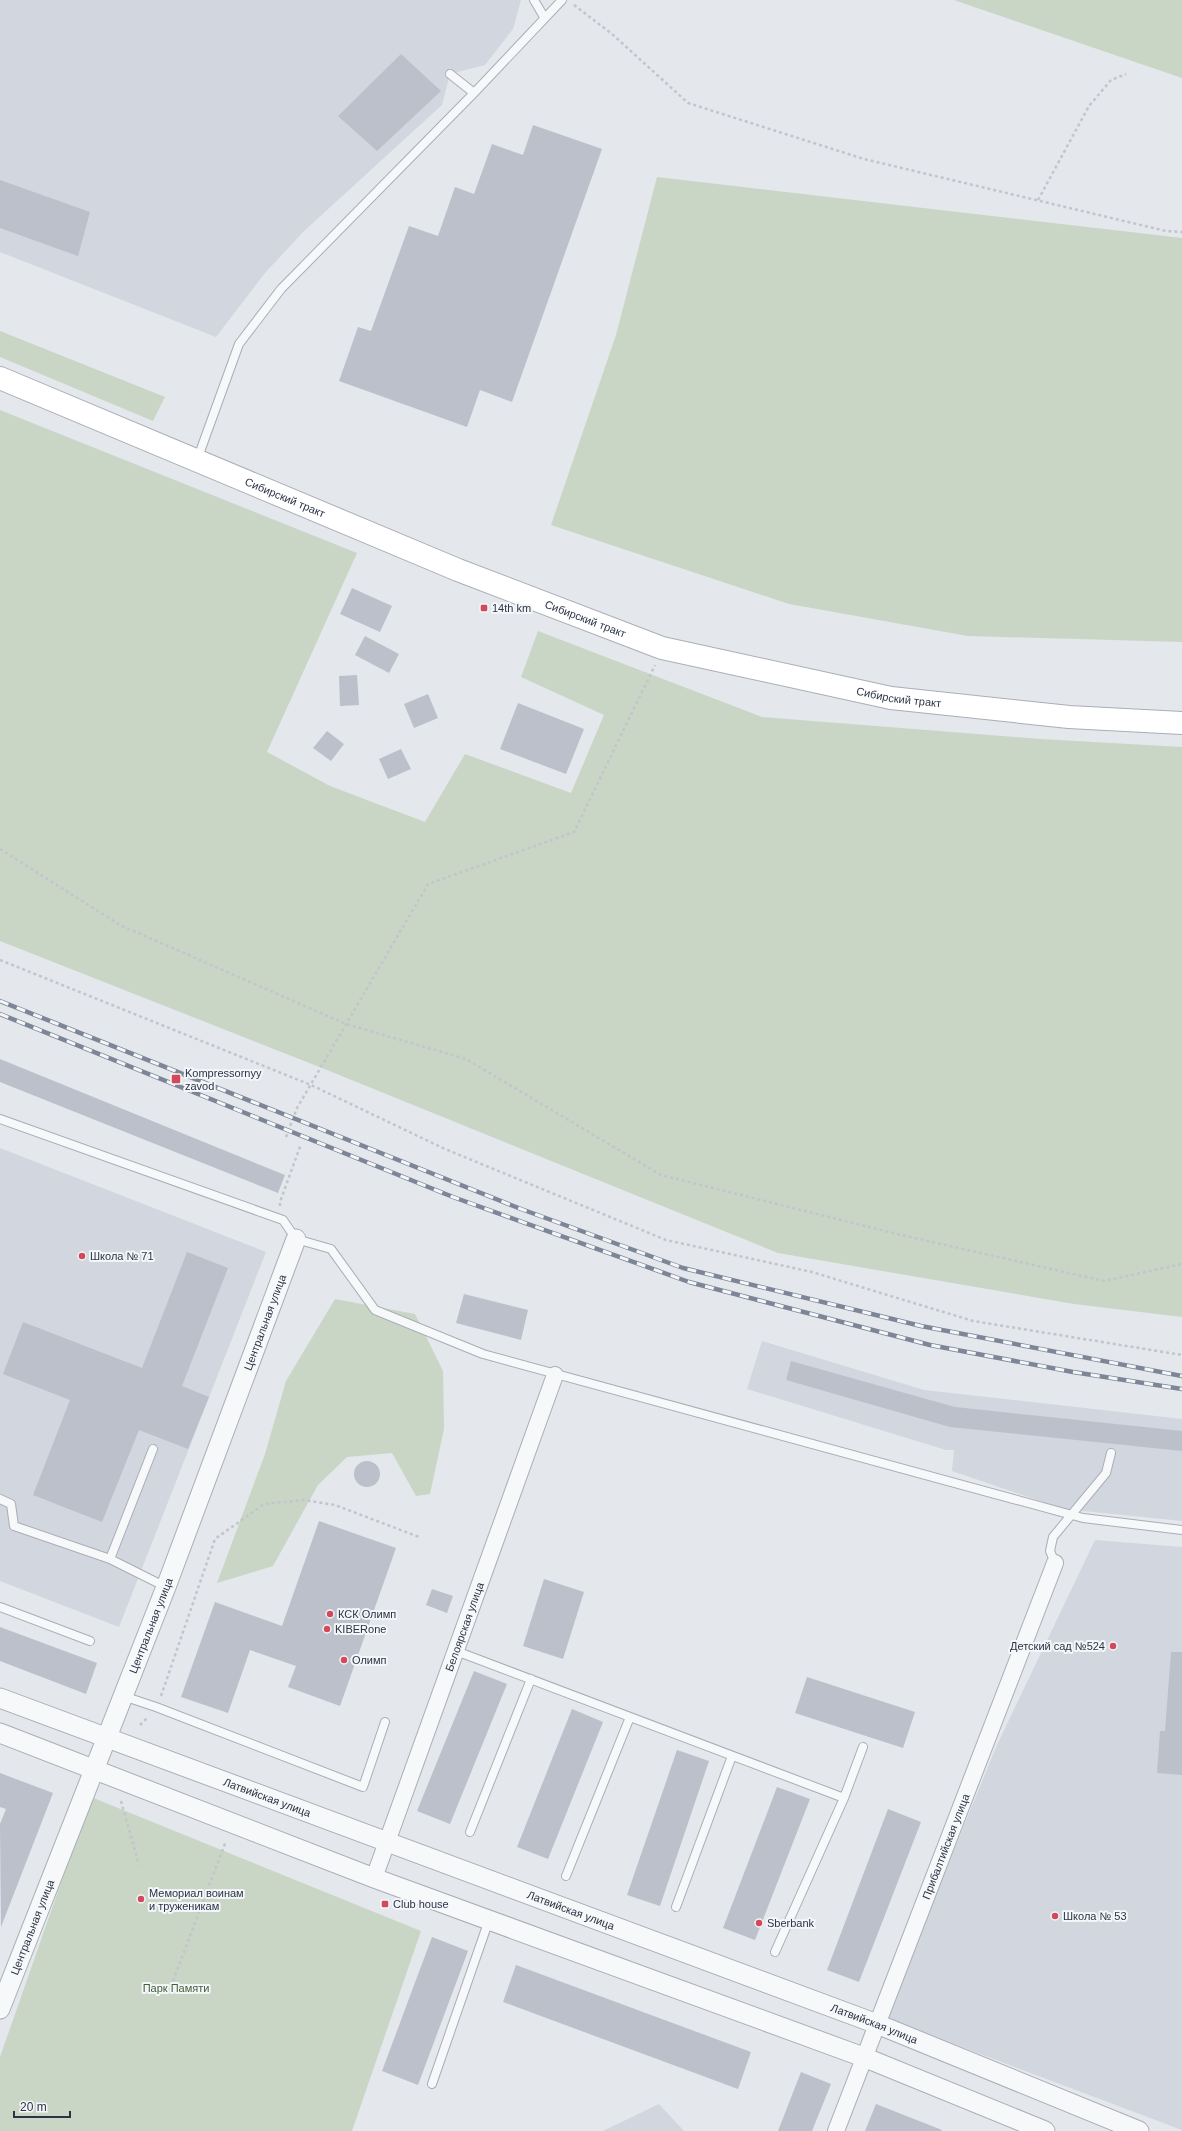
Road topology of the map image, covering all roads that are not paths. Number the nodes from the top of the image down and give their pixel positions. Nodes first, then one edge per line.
1 (534, 0) edge
2 (562, 0) edge
3 (544, 18) junction
4 (450, 74) dead end
5 (474, 94) junction
6 (0, 378) edge
7 (197, 461) junction
8 (1182, 723) edge
9 (0, 1119) edge
10 (296, 1239) junction
11 (556, 1375) junction
12 (153, 1449) dead end
13 (1111, 1453) dead end
14 (0, 1500) edge
15 (1071, 1514) junction
16 (1182, 1530) edge
17 (110, 1559) junction
18 (1055, 1563) joint
19 (166, 1587) junction
20 (0, 1607) edge
21 (90, 1641) dead end
22 (456, 1651) junction
23 (531, 1679) junction
24 (123, 1696) junction
25 (0, 1698) edge
26 (630, 1717) junction
27 (385, 1722) dead end
28 (0, 1733) edge
29 (107, 1738) junction
30 (863, 1747) dead end
31 (732, 1756) junction
32 (95, 1769) junction
33 (844, 1798) junction
34 (470, 1832) dead end
35 (388, 1842) junction
36 (566, 1876) dead end
37 (374, 1878) junction
38 (676, 1907) dead end
39 (489, 1920) junction
40 (775, 1952) dead end
41 (0, 2009) edge
42 (877, 2024) junction
43 (866, 2058) junction
44 (432, 2084) dead end
45 (836, 2131) edge
46 (1045, 2131) edge
47 (1138, 2131) edge

1 - 3 lane
2 - 3 lane
3 - 5 lane
4 - 5 lane
5 - 7 lane
6 - 7 main road, Сибирский тракт
7 - 8 main road, Сибирский тракт
9 - 10 lane
10 - 11 lane
10 - 19 street, Центральная улица
11 - 15 lane
11 - 22 street, Белоярская улица
12 - 17 lane
13 - 15 lane
14 - 17 lane
15 - 16 lane
15 - 18 lane
17 - 19 lane
18 - 42 street, Прибалтийская улица
19 - 24 street, Центральная улица
20 - 21 lane
22 - 23 lane
22 - 35 street, Белоярская улица
23 - 26 lane
23 - 34 lane
24 - 27 lane
24 - 29 street, Центральная улица
25 - 29 street, Латвийская улица
26 - 31 lane
26 - 36 lane
28 - 32 street
29 - 32 street, Центральная улица
29 - 35 street, Латвийская улица
30 - 33 lane
31 - 33 lane
31 - 38 lane
32 - 37 street
32 - 41 street, Центральная улица
33 - 40 lane
35 - 37 street, Белоярская улица
35 - 42 street, Латвийская улица
37 - 39 street
39 - 43 street
39 - 44 lane
42 - 43 street, Прибалтийская улица
42 - 47 street, Латвийская улица
43 - 45 street, Прибалтийская улица
43 - 46 street

